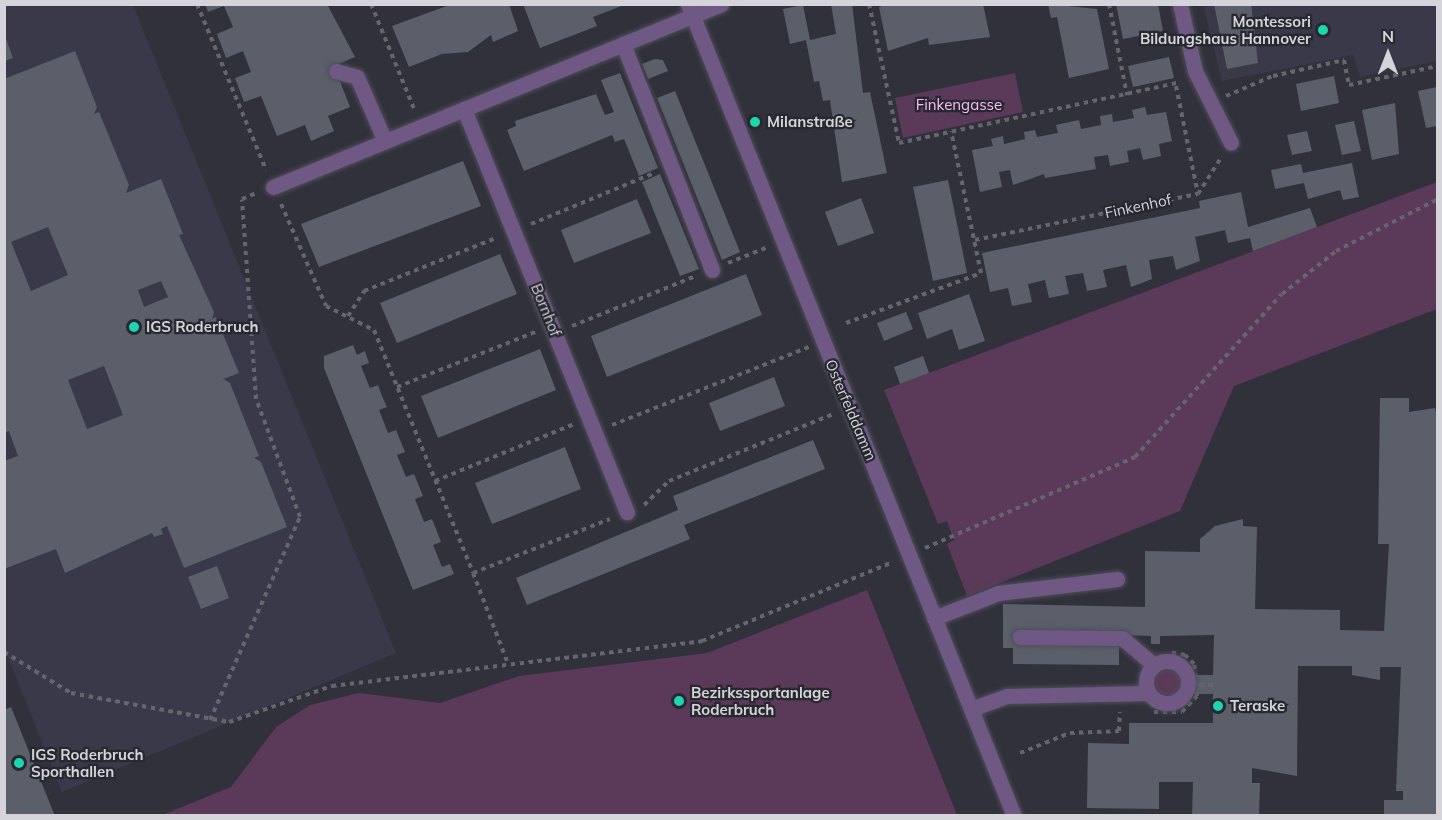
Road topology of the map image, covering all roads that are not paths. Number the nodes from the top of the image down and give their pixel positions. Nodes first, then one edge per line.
1 (721, 4) edge
2 (1180, 4) edge
3 (690, 10) edge
4 (623, 44) junction
5 (336, 71) dead end
6 (465, 109) junction
7 (385, 141) junction
8 (1231, 143) road end
9 (273, 187) road end
10 (712, 270) road end
11 (627, 512) road end
12 (1117, 579) dead end
13 (934, 618) junction
14 (1020, 637) dead end
15 (1156, 658) junction
16 (1149, 693) junction
17 (971, 709) junction
18 (1014, 816) edge

1 - 3 street
2 - 8 street
3 - 4 street
3 - 13 street, Osterfelddamm
4 - 6 street
4 - 10 street
5 - 7 street
6 - 7 street
6 - 11 street, Bornhof
7 - 9 street
12 - 13 street
13 - 17 street, Osterfelddamm
14 - 15 street
15 - 16 street
15 - 16 street
16 - 17 street
17 - 18 street, Osterfelddamm

